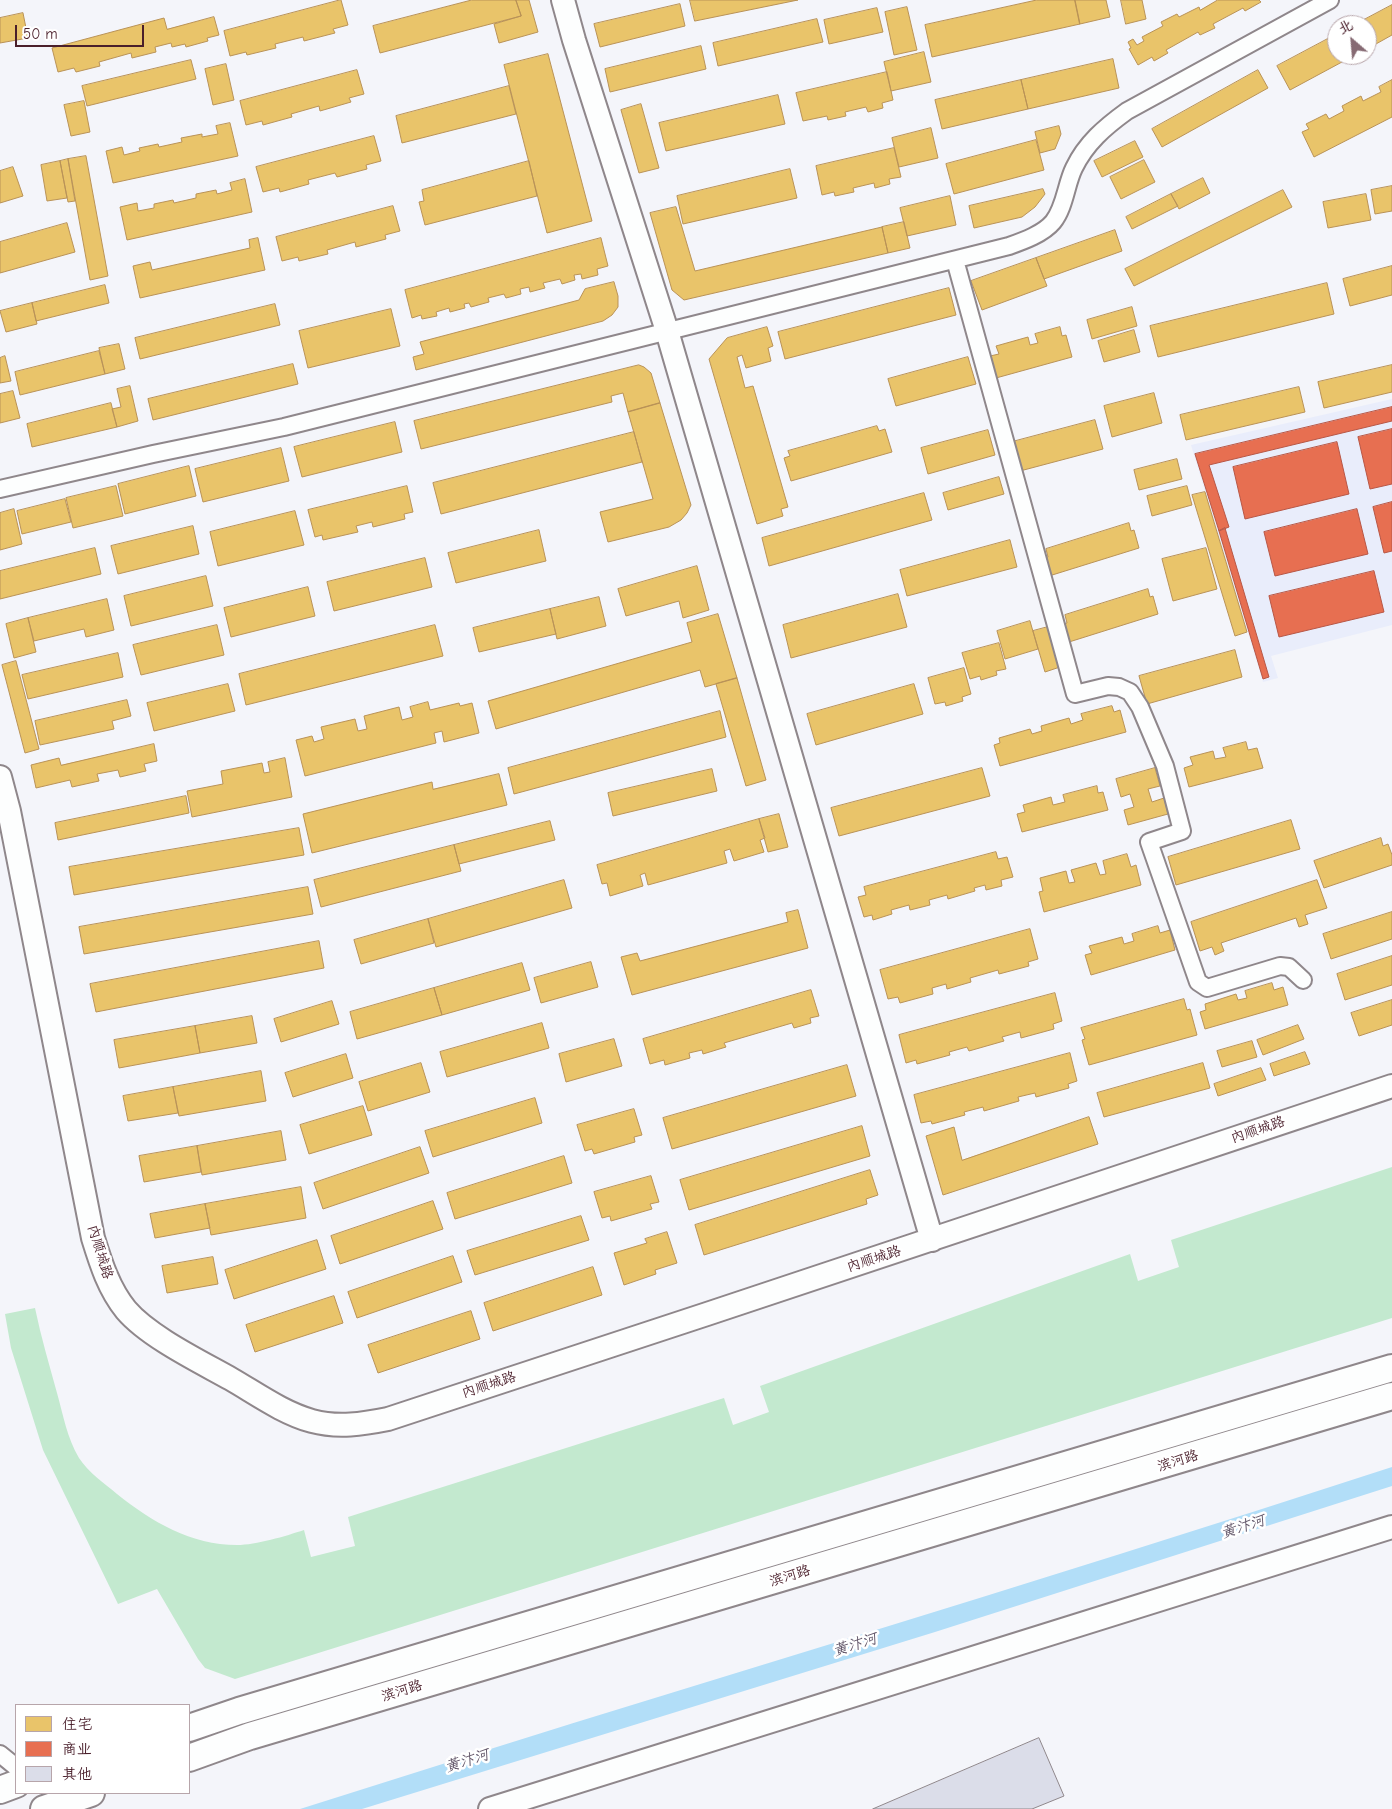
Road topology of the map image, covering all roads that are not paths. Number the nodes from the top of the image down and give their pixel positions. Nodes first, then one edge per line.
1 (563, 0) edge
2 (1330, 0) edge
3 (1312, 4) edge
4 (955, 260) junction
5 (667, 331) junction
6 (0, 489) edge
7 (0, 777) edge
8 (1303, 980) dead end
9 (1392, 1086) edge
10 (932, 1240) junction
11 (1392, 1368) edge
12 (1392, 1396) edge
13 (1392, 1527) edge
14 (190, 1728) edge
15 (0, 1754) edge
16 (190, 1758) edge
17 (12, 1781) edge
18 (87, 1794) edge
19 (48, 1808) edge
20 (490, 1809) edge

1 - 5 street
2 - 3 street
3 - 4 street
4 - 5 street
4 - 8 street
5 - 6 street
5 - 10 street
7 - 10 street, 内顺城路
9 - 10 street, 内顺城路
11 - 14 main road, 滨河路
12 - 16 main road, 滨河路
13 - 20 street
15 - 17 street
18 - 19 main road

